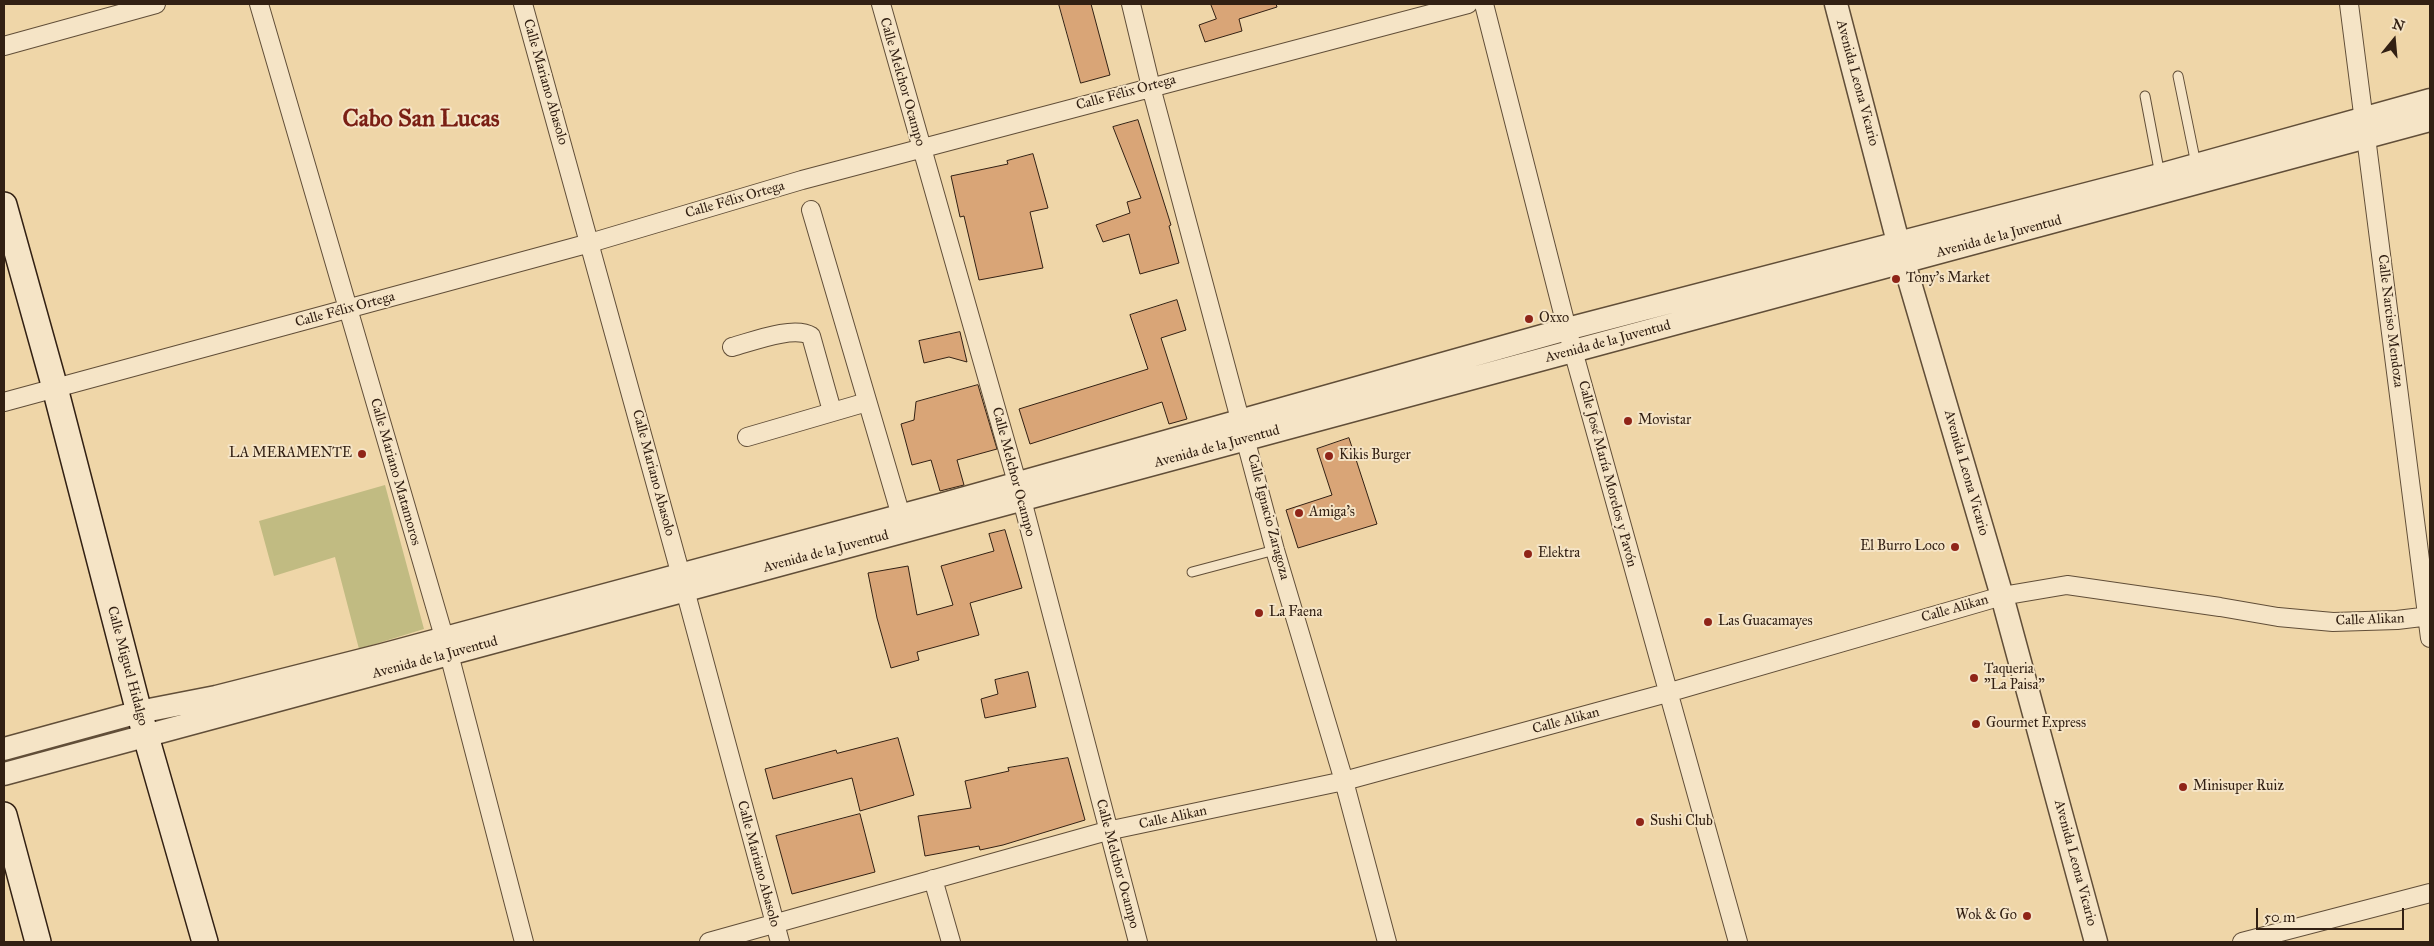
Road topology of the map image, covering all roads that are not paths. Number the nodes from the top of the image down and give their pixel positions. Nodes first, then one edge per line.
1 (156, 4) edge
2 (259, 4) edge
3 (523, 4) edge
4 (880, 4) edge
5 (1131, 4) edge
6 (1468, 4) edge
7 (1484, 4) edge
8 (1836, 4) edge
9 (2348, 4) edge
10 (4, 46) edge
11 (2178, 76) dead end
12 (1151, 86) junction
13 (2145, 96) dead end
14 (2430, 100) edge
15 (2430, 120) edge
16 (2365, 127) junction
17 (921, 148) junction
18 (2196, 164) junction
19 (2160, 175) junction
20 (4, 205) edge
21 (811, 210) dead end
22 (590, 242) junction
23 (1901, 252) junction
24 (349, 309) junction
25 (1567, 330) junction
26 (732, 347) dead end
27 (1573, 351) junction
28 (55, 388) junction
29 (4, 402) edge
30 (867, 402) junction
31 (832, 411) junction
32 (1245, 430) junction
33 (747, 437) dead end
34 (1019, 491) junction
35 (903, 523) junction
36 (1275, 550) junction
37 (1192, 572) dead end
38 (683, 583) junction
39 (2002, 596) junction
40 (2429, 616) edge
41 (2430, 638) edge
42 (446, 646) junction
43 (1667, 694) junction
44 (142, 724) junction
45 (4, 749) edge
46 (4, 774) edge
47 (1344, 781) junction
48 (4, 815) edge
49 (1107, 831) junction
50 (933, 879) junction
51 (2430, 893) edge
52 (774, 923) junction
53 (38, 942) edge
54 (205, 942) edge
55 (524, 942) edge
56 (709, 942) edge
57 (780, 942) edge
58 (950, 942) edge
59 (1138, 942) edge
60 (1387, 942) edge
61 (1738, 942) edge
62 (2096, 942) edge
63 (2242, 942) edge

1 - 10 street
2 - 24 street, Calle Mariano Matamoros
3 - 22 street, Calle Mariano Abasolo
4 - 17 street, Calle Melchor Ocampo
5 - 12 street, Calle Ignacio Zaragoza
6 - 12 street, Calle Félix Ortega
7 - 25 street, Calle José María Morelos y Pavón
8 - 23 street, Avenida Leona Vicario
9 - 16 street, Calle Narciso Mendoza
11 - 18 lane
12 - 17 street, Calle Félix Ortega
12 - 32 street, Calle Ignacio Zaragoza
13 - 19 lane
14 - 16 street, Avenida de la Juventud
15 - 16 street, Avenida de la Juventud
16 - 18 street, Avenida de la Juventud
16 - 23 street, Avenida de la Juventud
16 - 40 street, Calle Narciso Mendoza
17 - 22 street, Calle Félix Ortega
17 - 34 street, Calle Melchor Ocampo
18 - 19 street, Avenida de la Juventud
19 - 23 street, Avenida de la Juventud
20 - 28 main road, Calle Miguel Hidalgo
21 - 30 street
22 - 24 street, Calle Félix Ortega
22 - 38 street, Calle Mariano Abasolo
23 - 25 street, Avenida de la Juventud
23 - 27 street, Avenida de la Juventud
23 - 39 street, Avenida Leona Vicario
24 - 28 street, Calle Félix Ortega
24 - 42 street, Calle Mariano Matamoros
25 - 27 street, Calle José María Morelos y Pavón
25 - 32 street, Avenida de la Juventud
26 - 31 street
27 - 32 street, Avenida de la Juventud
27 - 43 street, Calle José María Morelos y Pavón
28 - 29 street, Calle Félix Ortega
28 - 44 main road, Calle Miguel Hidalgo
30 - 31 street
30 - 35 street
31 - 33 street
32 - 34 street, Avenida de la Juventud
32 - 36 street, Calle Ignacio Zaragoza
34 - 35 street, Avenida de la Juventud
34 - 49 street, Calle Melchor Ocampo
35 - 38 street, Avenida de la Juventud
36 - 37 lane
36 - 47 street, Calle Ignacio Zaragoza
38 - 42 street, Avenida de la Juventud
38 - 52 street, Calle Mariano Abasolo
39 - 40 street, Calle Alikan
39 - 43 street, Calle Alikan
39 - 62 street, Avenida Leona Vicario
40 - 41 street, Calle Narciso Mendoza
42 - 44 street, Avenida de la Juventud
42 - 55 street, Calle Mariano Matamoros
43 - 47 street, Calle Alikan
43 - 61 street, Calle José María Morelos y Pavón
44 - 45 street, Avenida de la Juventud
44 - 46 street, Avenida de la Juventud
44 - 54 main road, Calle Miguel Hidalgo
47 - 49 street, Calle Alikan
47 - 60 street, Calle Ignacio Zaragoza
48 - 53 main road
49 - 50 street, Calle Alikan
49 - 59 street, Calle Melchor Ocampo
50 - 52 street, Calle Alikan
50 - 58 street
51 - 63 street
52 - 56 street, Calle Alikan
52 - 57 street, Calle Mariano Abasolo

